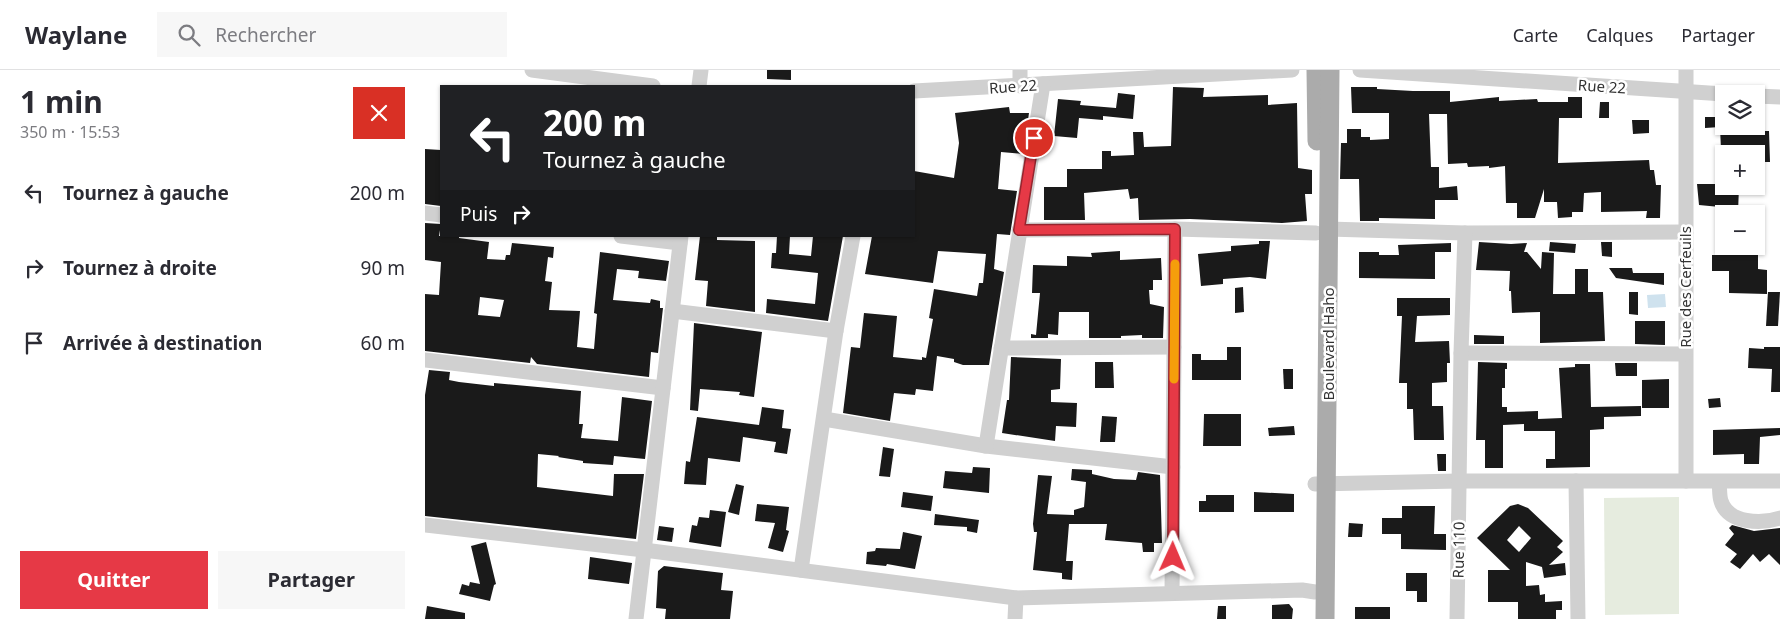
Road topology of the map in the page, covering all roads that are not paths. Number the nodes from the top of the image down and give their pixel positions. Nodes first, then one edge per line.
1 (532, 70) edge
2 (701, 70) edge
3 (1020, 70) edge
4 (1292, 70) edge
5 (1316, 70) edge
6 (1330, 70) edge
7 (1360, 70) edge
8 (1686, 70) edge
9 (1463, 73) edge
10 (1043, 84) junction
11 (645, 85) edge
12 (699, 85) edge
13 (1020, 86) junction
14 (915, 91) edge
15 (1687, 92) junction
16 (1715, 94) edge
17 (1765, 96) edge
18 (1780, 97) edge
19 (425, 213) edge
20 (440, 214) edge
21 (1175, 229) junction
22 (1019, 230) junction
23 (1322, 231) junction
24 (1465, 232) junction
25 (1685, 232) junction
26 (636, 237) edge
27 (853, 237) edge
28 (680, 240) edge
29 (672, 311) junction
30 (836, 331) junction
31 (1174, 347) junction
32 (1001, 348) junction
33 (1461, 354) junction
34 (1685, 354) junction
35 (425, 360) edge
36 (663, 388) junction
37 (824, 420) junction
38 (986, 446) junction
39 (1173, 467) junction
40 (1459, 481) junction
41 (1576, 481) junction
42 (1780, 481) edge
43 (1686, 482) junction
44 (1719, 482) junction
45 (1321, 484) junction
46 (1780, 518) edge
47 (425, 526) edge
48 (644, 550) junction
49 (801, 570) junction
50 (1315, 592) junction
51 (1172, 593) junction
52 (1016, 598) junction
53 (636, 619) edge
54 (1015, 619) edge
55 (1315, 619) edge
56 (1325, 619) edge
57 (1457, 619) edge
58 (1578, 619) edge

1 - 11 street
2 - 12 street
3 - 13 street
4 - 10 street, Rue 22
5 - 23 main road, Boulevard Haho
6 - 23 main road, Boulevard Haho
7 - 9 street, Rue 22
8 - 15 street, Rue des Cerfeuils
9 - 15 street, Rue 22
10 - 13 street, Rue 22
10 - 22 street
13 - 14 street, Rue 22
15 - 16 street, Rue 22
15 - 25 street, Rue des Cerfeuils
17 - 18 street
19 - 20 street
21 - 22 street
21 - 23 street
21 - 31 street
22 - 32 street
23 - 24 street
23 - 45 main road, Boulevard Haho
24 - 25 street
24 - 33 street, Rue 110
25 - 34 street, Rue des Cerfeuils
26 - 28 street
27 - 30 street
28 - 29 street
29 - 30 street
29 - 36 street
30 - 37 street
31 - 32 street
31 - 39 street
32 - 38 street
33 - 34 street
33 - 40 street, Rue 110
34 - 43 street, Rue des Cerfeuils
35 - 36 street
36 - 48 street
37 - 38 street
37 - 49 street
38 - 39 street
39 - 51 street
40 - 41 street
40 - 45 street
40 - 57 street, Rue 110
41 - 43 street
41 - 58 street
42 - 44 street
43 - 44 street
44 - 46 street
45 - 50 main road, Boulevard Haho
45 - 56 main road, Boulevard Haho
47 - 48 street
48 - 49 street
48 - 53 street
49 - 52 street
50 - 51 street
50 - 55 main road, Boulevard Haho
51 - 52 street
52 - 54 street

